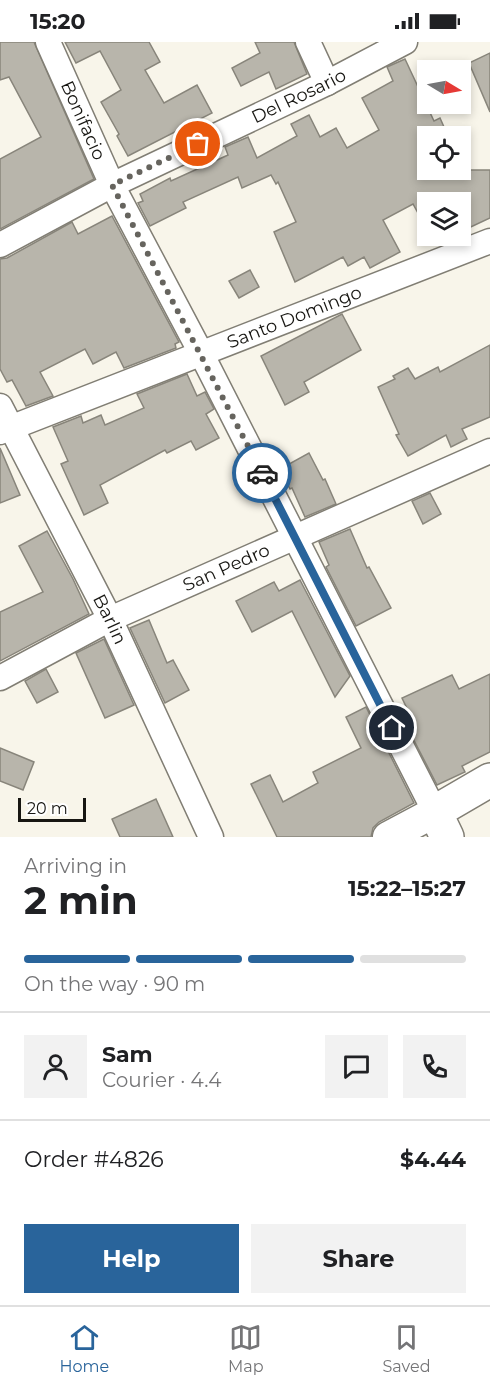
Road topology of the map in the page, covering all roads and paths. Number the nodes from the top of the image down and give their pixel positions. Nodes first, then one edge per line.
1 (48, 42) edge
2 (308, 42) edge
3 (405, 42) edge
4 (327, 83) junction
5 (112, 185) junction
6 (490, 241) edge
7 (0, 245) edge
8 (202, 355) junction
9 (0, 406) edge
10 (5, 430) edge
11 (490, 451) edge
12 (295, 538) junction
13 (110, 619) junction
14 (0, 678) edge
15 (490, 780) edge
16 (441, 825) edge
17 (211, 837) edge
18 (388, 837) edge

1 - 5 street, Bonifacio
2 - 4 street
3 - 4 street, Del Rosario
4 - 5 street, Del Rosario
5 - 7 street, Del Rosario
5 - 8 street, Bonifacio
6 - 8 street, Santo Domingo
8 - 10 street, Santo Domingo
8 - 12 street, Bonifacio
9 - 10 street, Barlin
10 - 13 street, Barlin
11 - 12 street, San Pedro
12 - 13 street, San Pedro
12 - 16 street, Bonifacio
13 - 14 street, San Pedro
13 - 17 street, Barlin
15 - 16 main road
16 - 18 street

